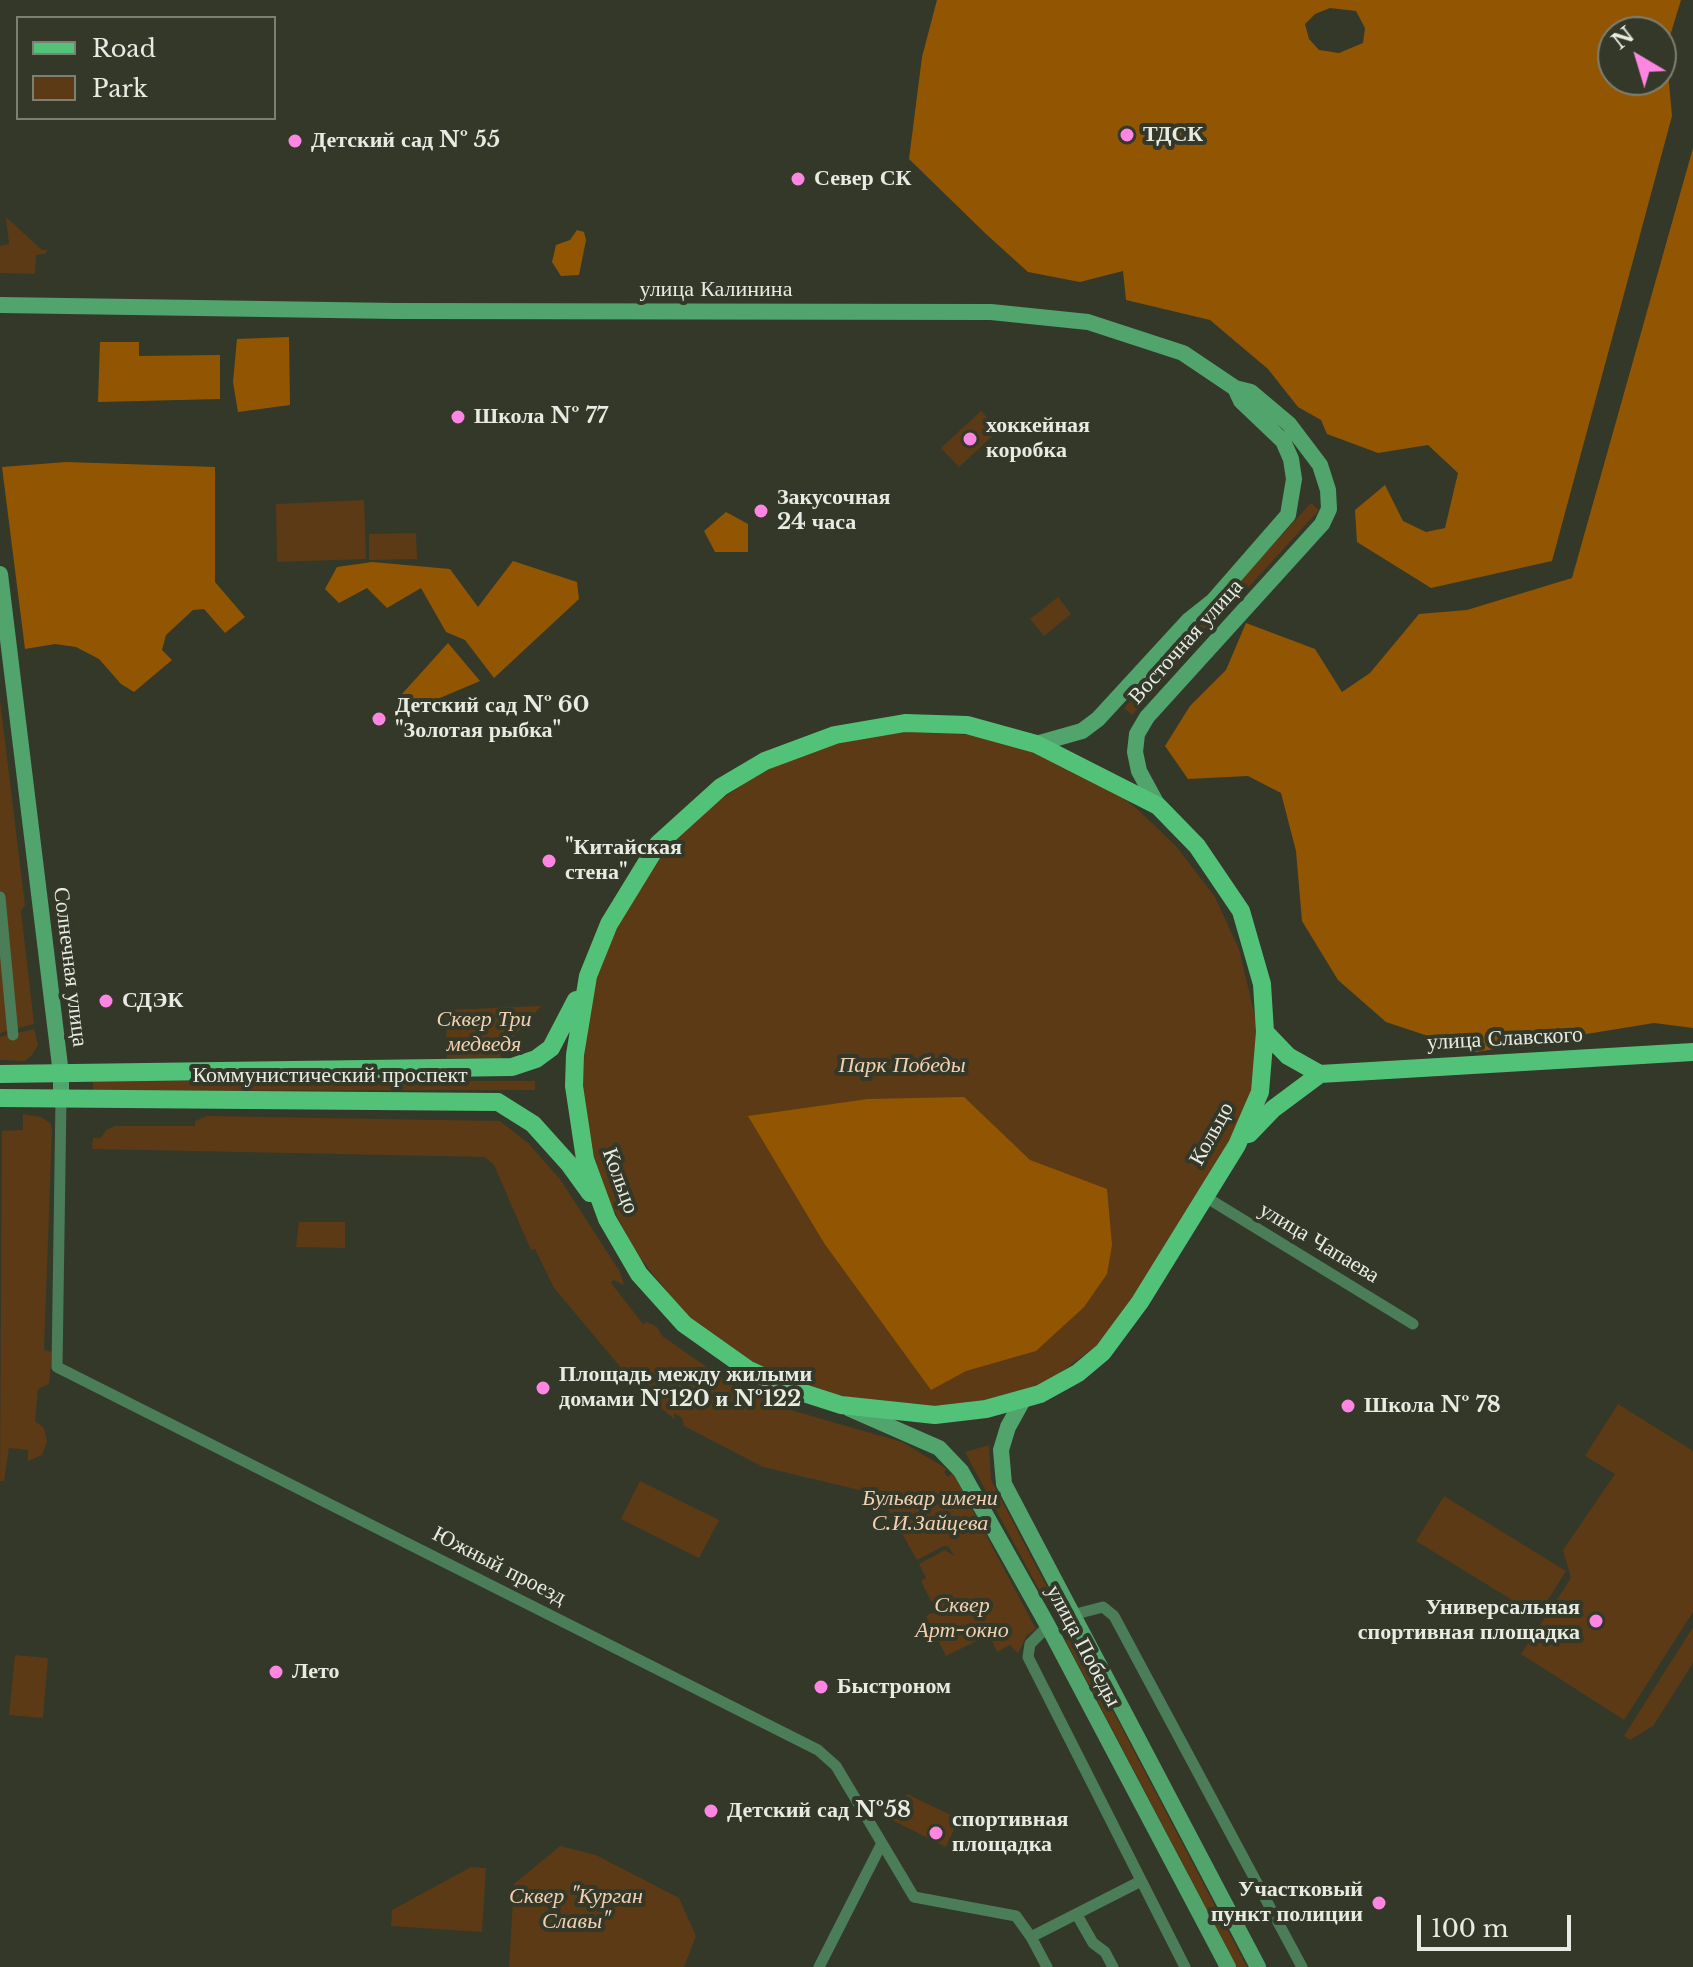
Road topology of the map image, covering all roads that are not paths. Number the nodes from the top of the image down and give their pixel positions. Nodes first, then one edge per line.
1 (0, 305) edge
2 (1235, 388) junction
3 (1322, 524) joint
4 (0, 574) edge
5 (1036, 744) junction
6 (1158, 806) junction
7 (0, 897) edge
8 (588, 976) junction
9 (1265, 1032) junction
10 (13, 1035) dead end
11 (1693, 1052) edge
12 (0, 1074) edge
13 (61, 1074) junction
14 (1320, 1074) junction
15 (0, 1098) edge
16 (61, 1098) junction
17 (1237, 1145) junction
18 (1204, 1196) junction
19 (607, 1219) junction
20 (1413, 1324) dead end
21 (57, 1367) joint
22 (1023, 1400) junction
23 (841, 1405) junction
24 (1072, 1615) junction
25 (1048, 1626) junction
26 (881, 1845) junction
27 (1141, 1881) junction
28 (1077, 1915) junction
29 (1031, 1937) junction
30 (819, 1967) edge
31 (1047, 1967) edge
32 (1113, 1967) edge
33 (1185, 1967) edge
34 (1228, 1967) edge
35 (1258, 1967) edge
36 (1302, 1967) edge

1 - 2 main road, улица Калинина
2 - 3 main road, улица Калинина
2 - 5 main road
3 - 6 main road, Восточная улица
4 - 13 main road, Солнечная улица
5 - 6 main road, Кольцо
5 - 8 main road, Кольцо
6 - 9 main road, Кольцо
7 - 10 street
8 - 13 main road, Коммунистический проспект
8 - 19 main road, Кольцо
9 - 14 main road
9 - 17 main road, Кольцо
11 - 14 main road, улица Славского
12 - 13 main road, Коммунистический проспект
13 - 16 main road, Солнечная улица
14 - 17 main road
15 - 16 main road, Коммунистический проспект
16 - 19 main road, Коммунистический проспект
16 - 21 street, Солнечная улица
17 - 18 main road, Кольцо
18 - 20 street, улица Чапаева
18 - 22 main road, Кольцо
19 - 23 main road, Кольцо
21 - 26 street, Южный проезд
22 - 23 main road, Кольцо
22 - 24 main road, улица Победы
23 - 25 main road, улица Победы
24 - 25 main road
24 - 35 main road, улица Победы
24 - 36 street, улица Победы
25 - 27 street
25 - 34 main road, улица Победы
26 - 29 street, Южный проезд
26 - 30 street
27 - 28 street
27 - 33 street
28 - 29 street
28 - 32 street
29 - 31 street

